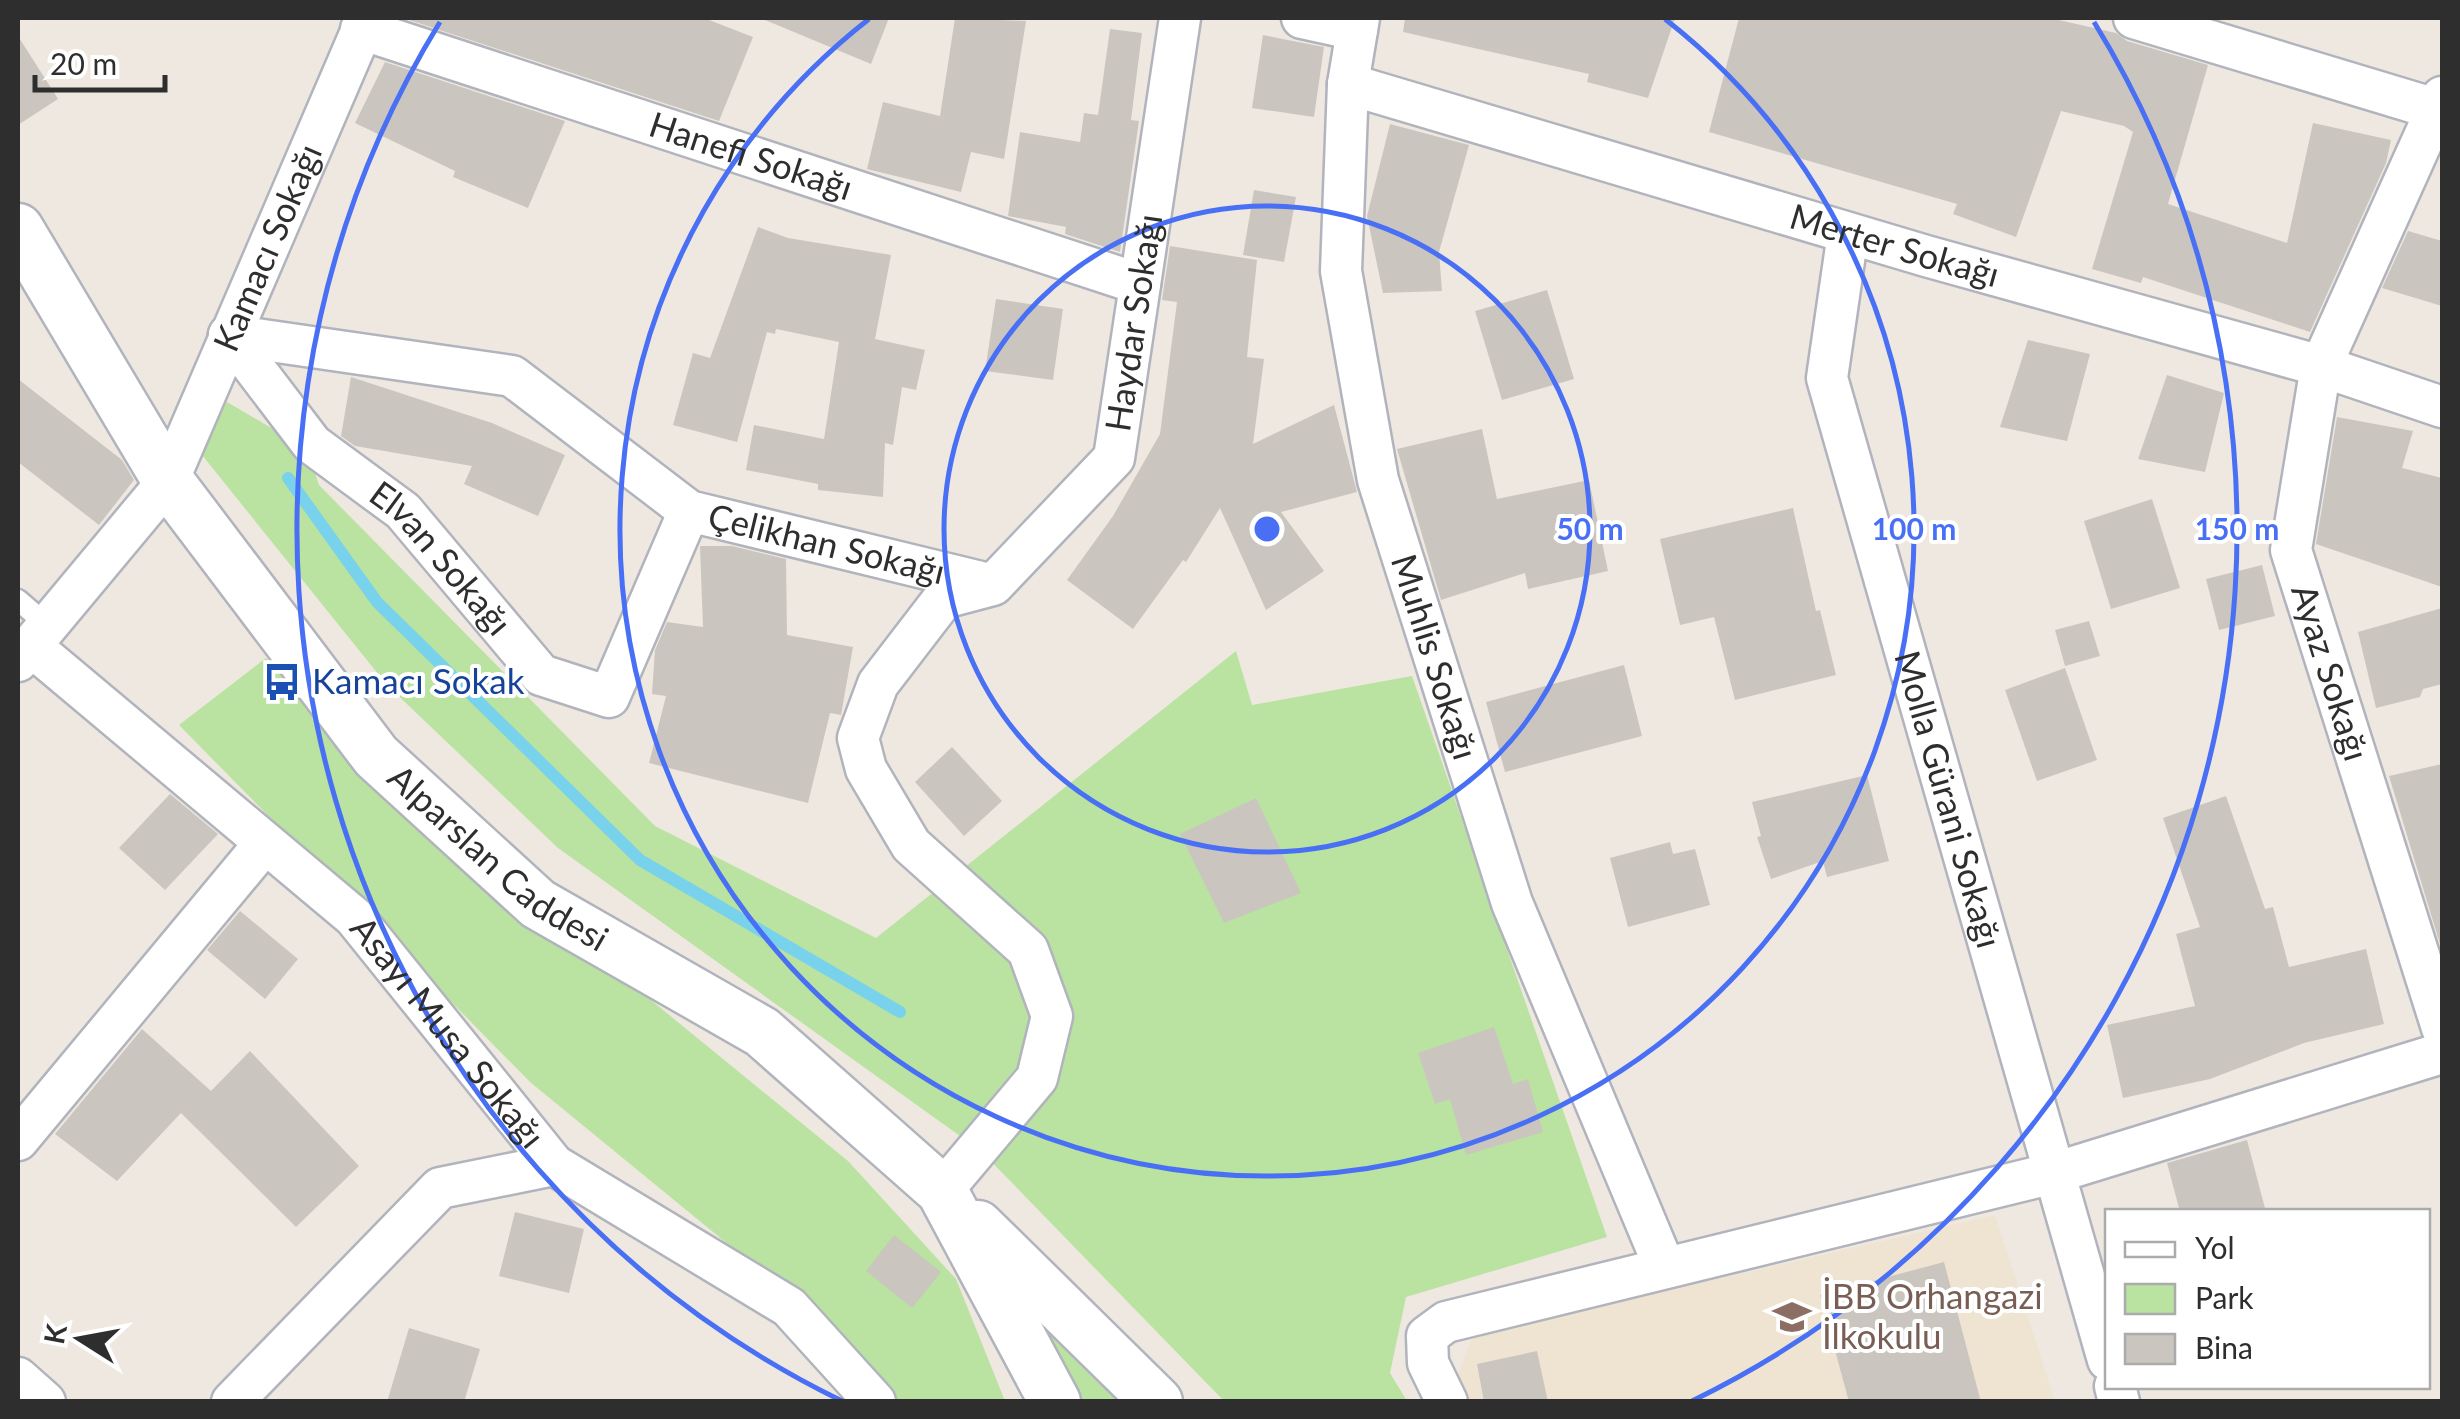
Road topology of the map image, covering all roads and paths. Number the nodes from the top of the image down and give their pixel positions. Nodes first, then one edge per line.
1 (1180, 18) edge
2 (1302, 18) edge
3 (2134, 18) edge
4 (364, 23) edge
5 (1358, 24) edge
6 (1348, 84) junction
7 (2441, 106) edge
8 (18, 229) edge
9 (1848, 233) junction
10 (1140, 284) junction
11 (229, 335) junction
12 (2321, 366) junction
13 (2442, 407) edge
14 (168, 481) junction
15 (689, 511) junction
16 (993, 585) junction
17 (28, 633) edge
18 (265, 843) junction
19 (2442, 1028) edge
20 (2442, 1053) edge
21 (18, 1140) edge
22 (554, 1164) junction
23 (2054, 1173) junction
24 (942, 1191) junction
25 (1664, 1266) junction
26 (2105, 1350) edge
27 (18, 1378) edge
28 (45, 1402) edge
29 (232, 1402) edge
30 (875, 1402) edge
31 (1055, 1402) edge
32 (1158, 1402) edge
33 (1447, 1402) edge

1 - 10 street, Haydar Sokağı
2 - 5 street
3 - 7 street
4 - 10 street, Hanefi Sokağı
4 - 11 street, Kamacı Sokağı
5 - 6 street, Muhlis Sokağı
6 - 9 street, Merter Sokağı
6 - 25 street, Muhlis Sokağı
7 - 12 street, Ayaz Sokağı
8 - 14 street, Alparslan Caddesi
9 - 12 street, Merter Sokağı
9 - 23 street, Molla Gürani Sokağı
10 - 16 street, Haydar Sokağı
11 - 14 street, Kamacı Sokağı
11 - 15 street, Çelikhan Sokağı
11 - 15 street, Elvan Sokağı
12 - 13 street, Merter Sokağı
12 - 19 street, Ayaz Sokağı
14 - 17 street, Kamacı Sokağı
14 - 24 street, Alparslan Caddesi
15 - 16 street, Çelikhan Sokağı
16 - 24 street
17 - 18 street, Asayı Musa Sokağı
18 - 21 street
18 - 22 street, Asayı Musa Sokağı
20 - 23 street
22 - 29 street
22 - 30 street, Asayı Musa Sokağı
23 - 25 street
23 - 26 street, Molla Gürani Sokağı
24 - 31 street, Alparslan Caddesi
24 - 32 street
25 - 33 street
27 - 28 street

